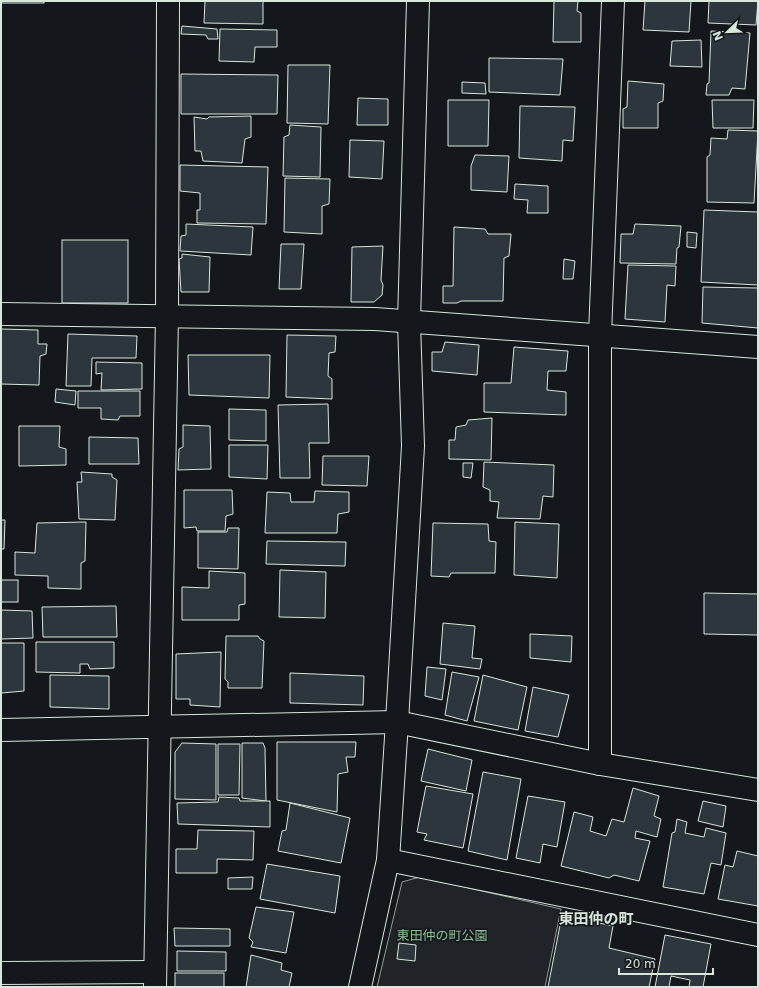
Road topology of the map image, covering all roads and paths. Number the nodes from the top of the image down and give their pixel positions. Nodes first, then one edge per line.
1 (168, 1) edge
2 (418, 1) edge
3 (613, 1) edge
4 (1, 314) edge
5 (167, 316) junction
6 (409, 322) junction
7 (600, 335) junction
8 (758, 347) edge
9 (397, 722) junction
10 (160, 726) junction
11 (1, 730) edge
12 (600, 764) junction
13 (758, 790) edge
14 (388, 860) junction
15 (758, 935) edge
16 (1, 973) edge
17 (155, 980) edge
18 (360, 987) edge

1 - 5 street
2 - 6 street
3 - 7 street
4 - 5 street
5 - 6 street
5 - 10 street
6 - 7 street
6 - 9 street
7 - 8 street
7 - 12 street
9 - 10 street
9 - 12 street
9 - 14 street
10 - 11 street
10 - 17 street
12 - 13 street
14 - 15 street
14 - 18 street
16 - 17 street

